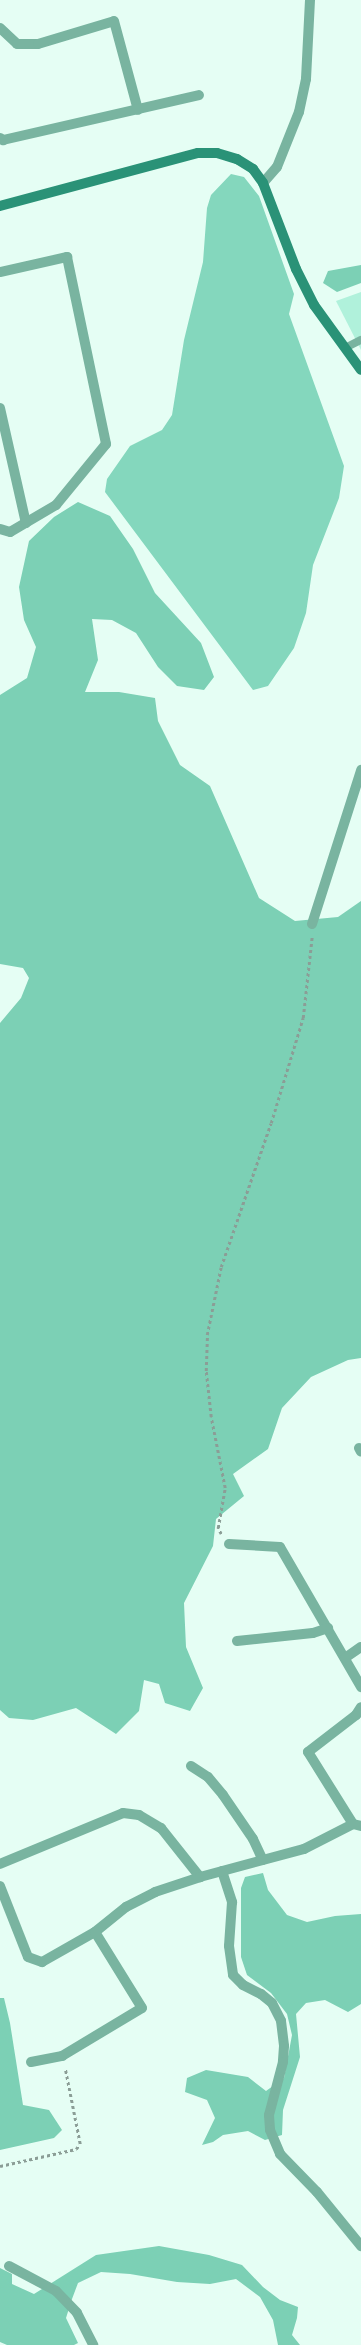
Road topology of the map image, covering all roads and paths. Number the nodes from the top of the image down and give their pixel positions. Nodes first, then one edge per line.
1 (310, 0) edge
2 (0, 28) edge
3 (199, 95) dead end
4 (138, 110) junction
5 (0, 138) edge
6 (263, 183) junction
7 (0, 206) edge
8 (0, 272) edge
9 (361, 340) edge
10 (345, 348) junction
11 (361, 370) edge
12 (0, 408) edge
13 (26, 523) junction
14 (0, 529) edge
15 (361, 770) edge
16 (312, 924) joint
17 (229, 1544) joint
18 (328, 1628) junction
19 (237, 1641) dead end
20 (361, 1647) edge
21 (345, 1658) junction
22 (361, 1687) edge
23 (361, 1707) edge
24 (191, 1766) dead end
25 (357, 1825) edge
26 (263, 1860) junction
27 (0, 1864) edge
28 (222, 1871) junction
29 (200, 1877) junction
30 (0, 1886) edge
31 (95, 1932) junction
32 (62, 2056) junction
33 (31, 2062) dead end
34 (0, 2166) edge
35 (361, 2246) edge
36 (9, 2266) dead end
37 (94, 2345) edge

1 - 6 street
2 - 4 street
3 - 4 street
4 - 5 street
6 - 7 street
6 - 10 street
8 - 13 street
9 - 10 lane
10 - 11 street
12 - 13 street
13 - 14 street
15 - 16 street
16 - 17 path
17 - 18 street
18 - 19 street
18 - 21 street
20 - 21 street
21 - 22 street
23 - 25 street
24 - 26 street
25 - 26 street
26 - 28 street
27 - 29 street
28 - 29 street
28 - 35 street
29 - 31 street
30 - 31 street
31 - 32 street
32 - 33 street
32 - 34 path
36 - 37 street

